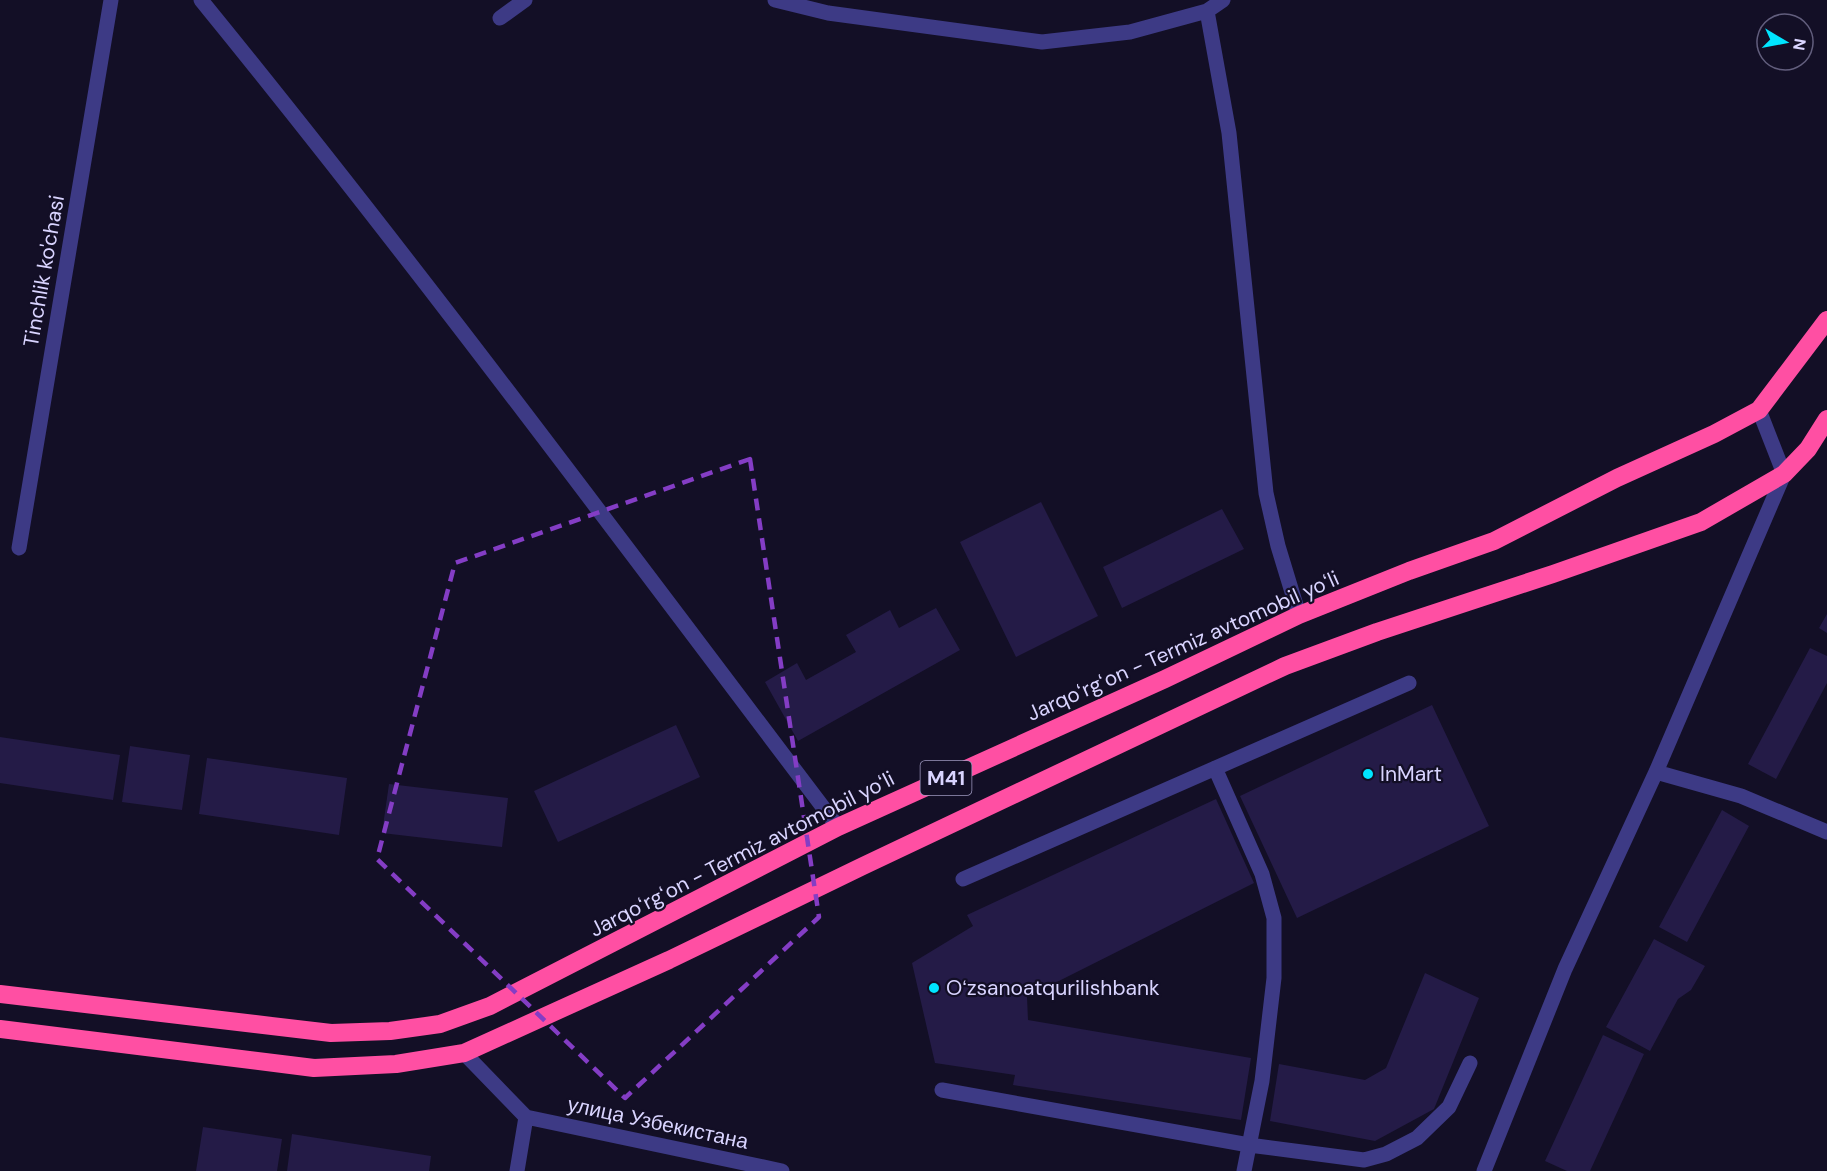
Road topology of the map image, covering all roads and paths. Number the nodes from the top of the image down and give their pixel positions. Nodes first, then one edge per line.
1 (111, 0) edge
2 (201, 0) edge
3 (525, 0) edge
4 (776, 0) edge
5 (1223, 0) edge
6 (1207, 11) junction
7 (500, 18) dead end
8 (1827, 320) edge
9 (1759, 410) junction
10 (1827, 419) edge
11 (1784, 474) junction
12 (19, 548) dead end
13 (1299, 615) junction
14 (1409, 683) dead end
15 (1215, 768) junction
16 (1656, 772) junction
17 (838, 828) junction
18 (1827, 832) edge
19 (963, 879) dead end
20 (0, 994) edge
21 (0, 1029) edge
22 (464, 1053) junction
23 (1470, 1063) dead end
24 (942, 1090) dead end
25 (526, 1117) junction
26 (1249, 1145) junction
27 (517, 1171) edge
28 (782, 1171) edge
29 (1244, 1171) edge
30 (1484, 1171) edge

1 - 12 street, Tinchlik ko'chasi
2 - 17 street
3 - 7 street
4 - 6 street
5 - 6 street
6 - 13 street
8 - 9 highway, Jarqoʻrgʻon - Termiz avtomobil yoʻli / M41
9 - 11 street
9 - 13 highway, Jarqoʻrgʻon - Termiz avtomobil yoʻli / M41
10 - 11 highway, M41
11 - 16 street
11 - 22 highway, M41
13 - 17 highway, Jarqoʻrgʻon - Termiz avtomobil yoʻli / M41
14 - 15 street
15 - 19 street
15 - 26 street
16 - 18 street
16 - 30 street
17 - 20 highway, Jarqoʻrgʻon - Termiz avtomobil yoʻli / M41
21 - 22 highway, M41
22 - 25 street
23 - 26 street
24 - 26 street
25 - 27 street
25 - 28 street, улица Узбекистана
26 - 29 street

